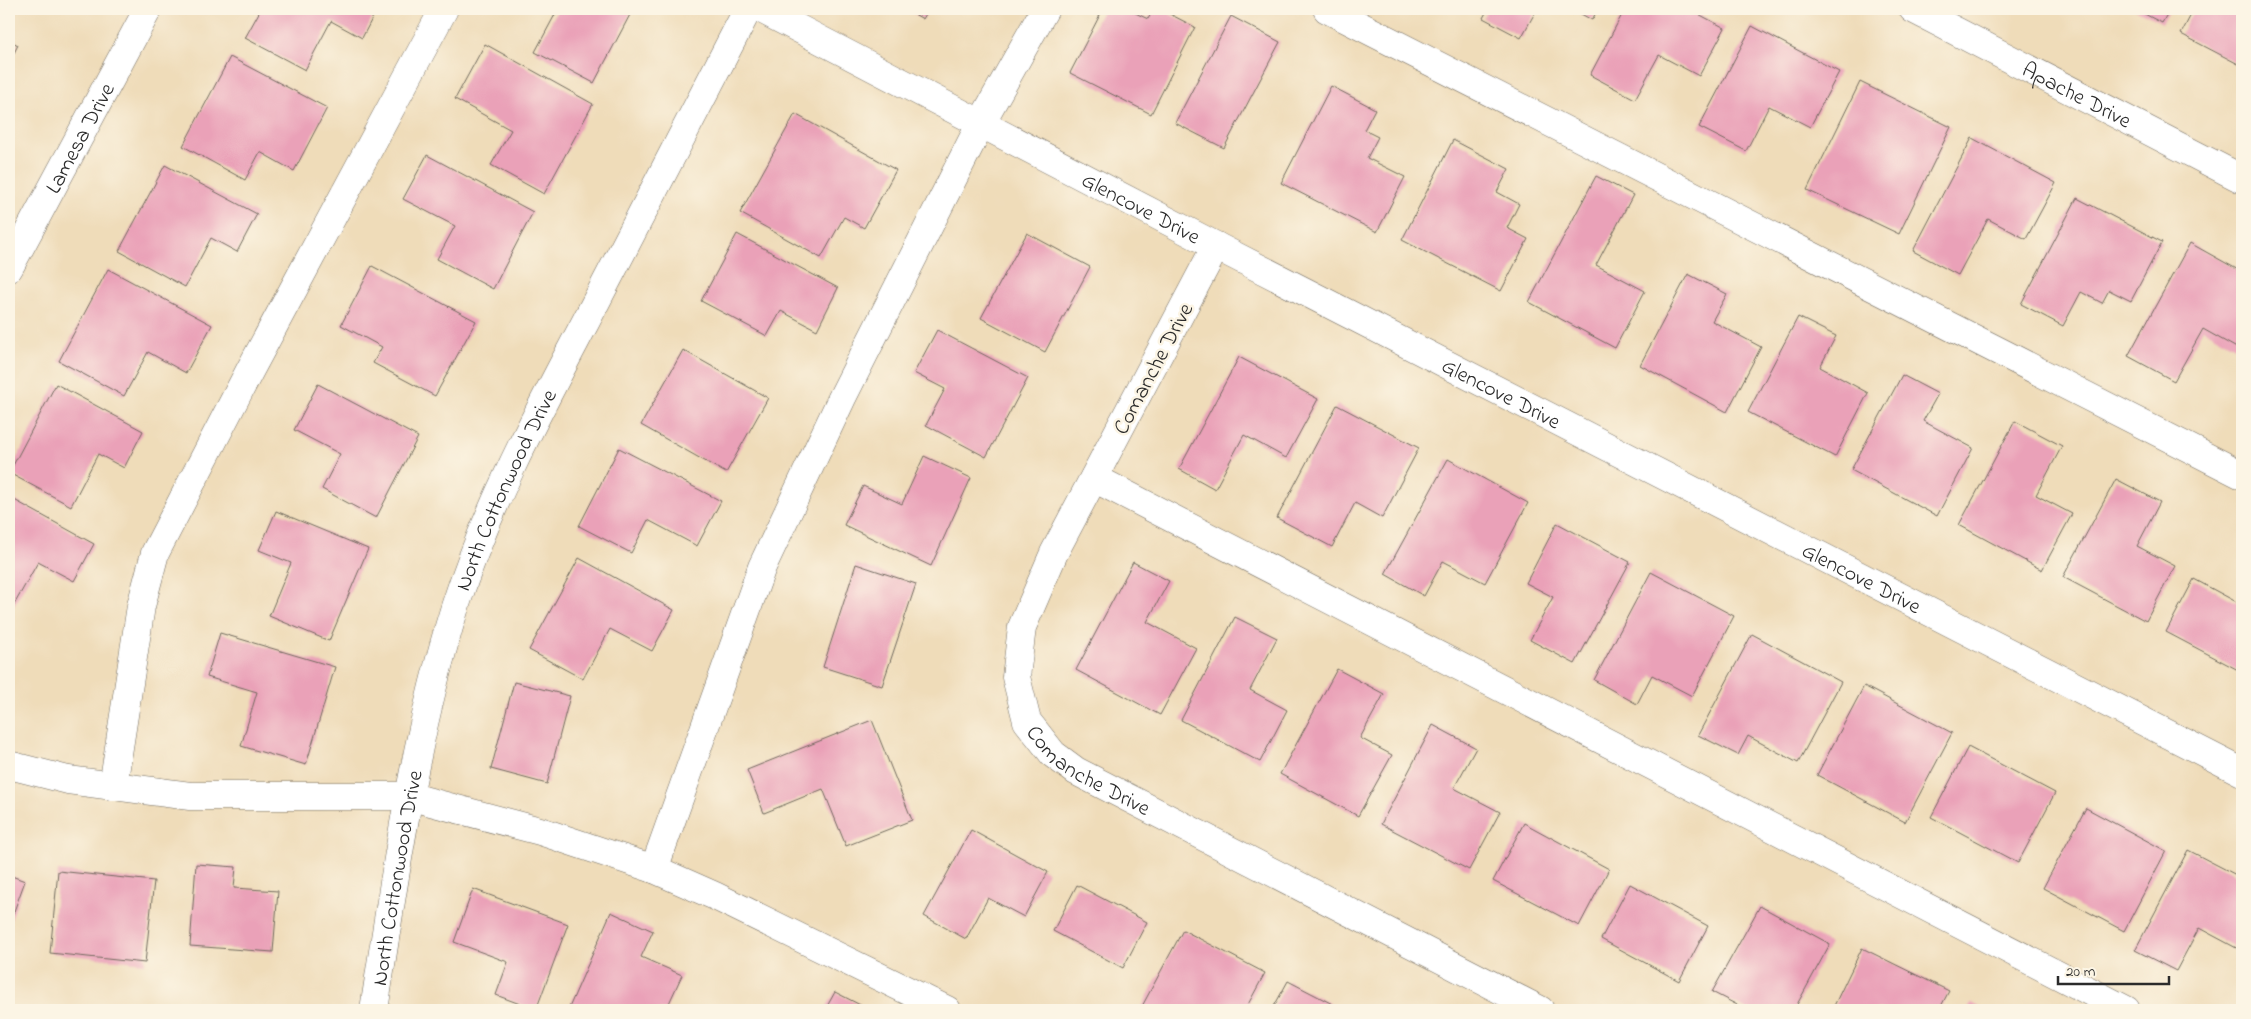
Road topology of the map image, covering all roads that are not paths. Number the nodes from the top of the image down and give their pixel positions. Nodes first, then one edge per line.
1 (148, 9) edge
2 (444, 9) edge
3 (748, 9) edge
4 (761, 9) edge
5 (1045, 9) edge
6 (1327, 9) edge
7 (1913, 9) edge
8 (981, 124) junction
9 (2242, 178) edge
10 (1216, 246) junction
11 (9, 268) edge
12 (2242, 475) edge
13 (1094, 478) junction
14 (9, 765) edge
15 (2242, 772) edge
16 (113, 786) junction
17 (408, 796) junction
18 (654, 869) junction
19 (374, 1010) edge
20 (947, 1010) edge
21 (1540, 1010) edge
22 (2126, 1010) edge

1 - 11 street, Lamesa Drive
2 - 16 street
3 - 17 street, North Cottonwood Drive
4 - 8 street, Glencove Drive
5 - 8 street
6 - 12 street
7 - 9 street, Apache Drive
8 - 10 street, Glencove Drive
8 - 18 street
10 - 13 street, Comanche Drive
10 - 15 street, Glencove Drive
13 - 21 street, Comanche Drive
13 - 22 street
14 - 16 street
16 - 17 street
17 - 18 street
17 - 19 street, North Cottonwood Drive
18 - 20 street

